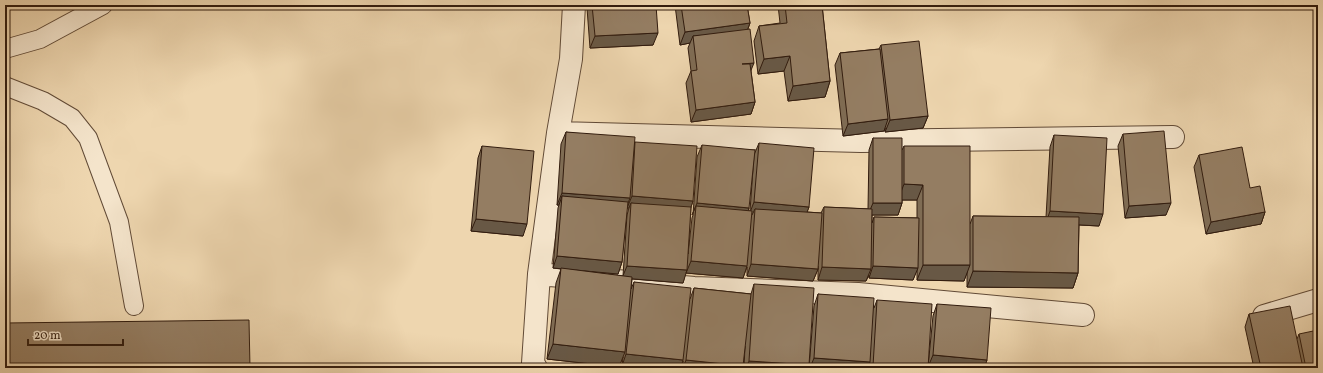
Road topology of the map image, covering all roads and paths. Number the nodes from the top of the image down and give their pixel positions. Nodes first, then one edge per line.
1 (103, 5) edge
2 (574, 5) edge
3 (5, 49) edge
4 (5, 86) edge
5 (558, 133) junction
6 (1173, 137) dead end
7 (539, 274) junction
8 (1318, 300) edge
9 (134, 306) dead end
10 (1083, 316) dead end
11 (1264, 316) edge
12 (536, 368) edge

1 - 3 lane
2 - 5 street
4 - 9 lane
5 - 6 street
5 - 7 street
7 - 10 street
7 - 12 street
8 - 11 street

